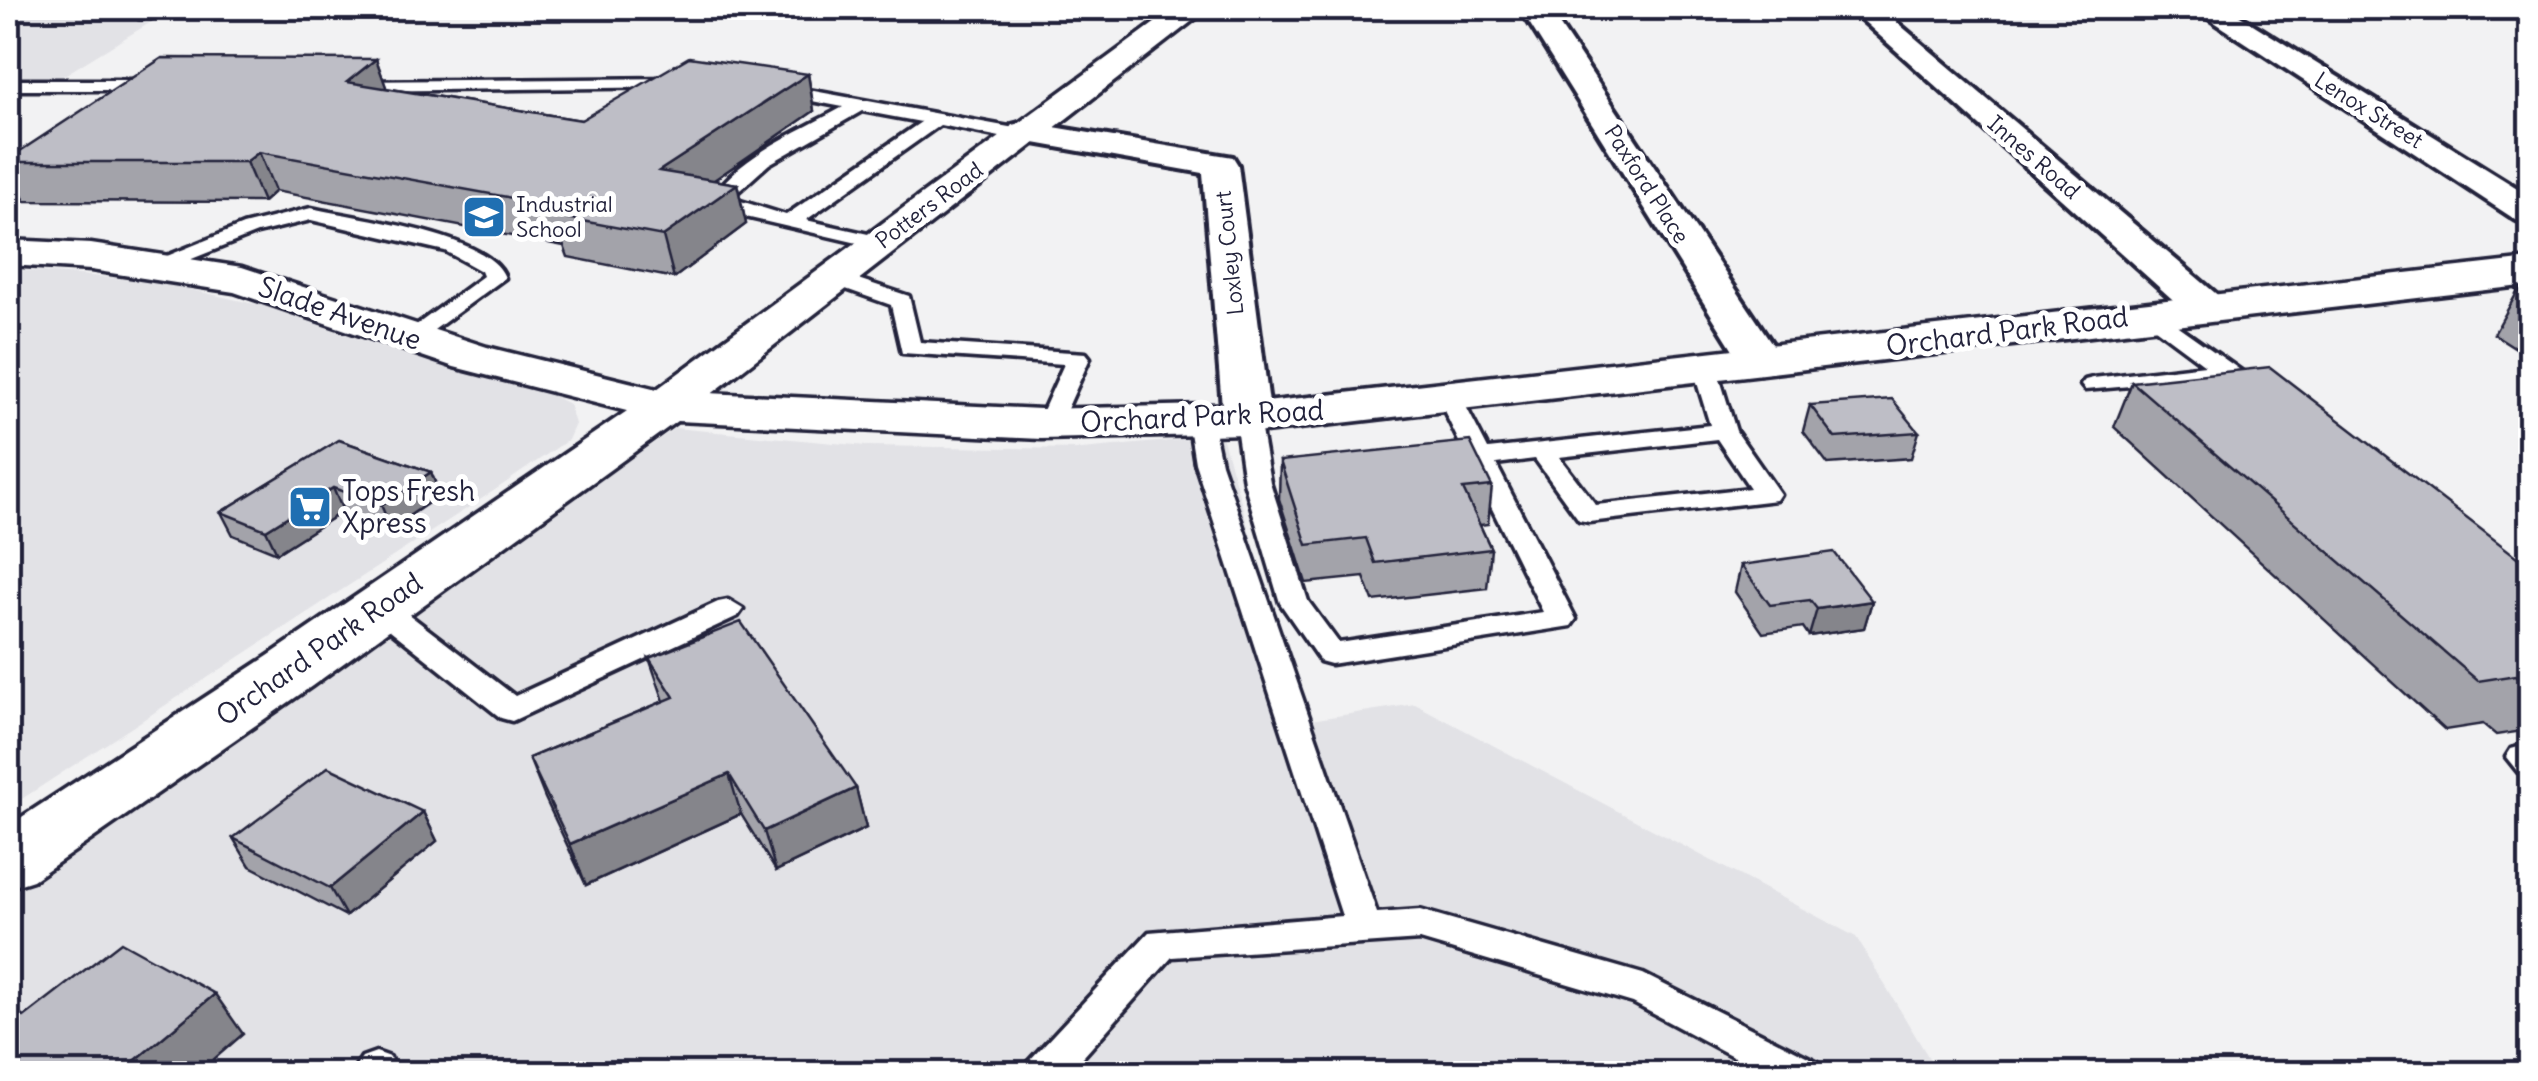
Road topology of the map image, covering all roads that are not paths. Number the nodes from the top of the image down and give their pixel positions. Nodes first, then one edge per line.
1 (1194, 8) edge
2 (1534, 8) edge
3 (1862, 8) edge
4 (2207, 8) edge
5 (699, 83) edge
6 (8, 84) edge
7 (111, 84) junction
8 (750, 84) edge
9 (186, 85) edge
10 (337, 86) edge
11 (860, 104) junction
12 (107, 106) edge
13 (936, 120) junction
14 (1022, 134) junction
15 (2530, 212) edge
16 (789, 222) junction
17 (879, 242) junction
18 (8, 253) edge
19 (156, 265) junction
20 (2530, 272) edge
21 (834, 278) junction
22 (2206, 307) junction
23 (2151, 314) junction
24 (412, 339) junction
25 (1761, 360) junction
26 (1704, 366) junction
27 (2226, 370) junction
28 (2092, 385) dead end
29 (1449, 396) junction
30 (666, 406) junction
31 (2286, 416) edge
32 (1247, 419) junction
33 (1200, 420) junction
34 (1049, 424) junction
35 (1724, 431) junction
36 (1542, 451) junction
37 (1483, 458) junction
38 (1445, 462) edge
39 (380, 607) junction
40 (728, 609) dead end
41 (2530, 756) edge
42 (2530, 764) edge
43 (8, 861) edge
44 (1364, 929) junction
45 (1042, 1074) edge
46 (1804, 1074) edge

1 - 14 main road, Potters Road
2 - 25 street, Paxford Place
3 - 22 street, Innes Road
4 - 15 street, Lenox Street
5 - 10 lane
6 - 7 lane
7 - 9 lane
7 - 12 lane
8 - 11 lane
11 - 13 lane
11 - 16 lane
13 - 14 lane
13 - 16 lane
14 - 17 main road, Potters Road
14 - 32 street, Loxley Court
16 - 17 lane
17 - 21 main road, Potters Road
18 - 19 main road, Slade Avenue
19 - 24 main road, Slade Avenue
19 - 24 lane
20 - 22 main road, Orchard Park Road
21 - 30 main road, Potters Road
21 - 34 lane
22 - 23 main road, Orchard Park Road
23 - 25 main road, Orchard Park Road
23 - 27 lane
24 - 30 main road, Slade Avenue
25 - 26 main road, Orchard Park Road
26 - 29 main road, Orchard Park Road
26 - 35 lane
27 - 28 lane
27 - 31 lane
29 - 32 main road, Orchard Park Road
29 - 37 lane
30 - 34 main road, Orchard Park Road
30 - 39 main road, Orchard Park Road
32 - 33 main road, Orchard Park Road
32 - 37 lane
33 - 34 main road, Orchard Park Road
33 - 44 lane
35 - 36 lane
35 - 36 lane
36 - 37 lane
37 - 38 lane
39 - 40 lane
39 - 43 main road, Orchard Park Road
41 - 42 lane
44 - 45 lane
44 - 46 lane

